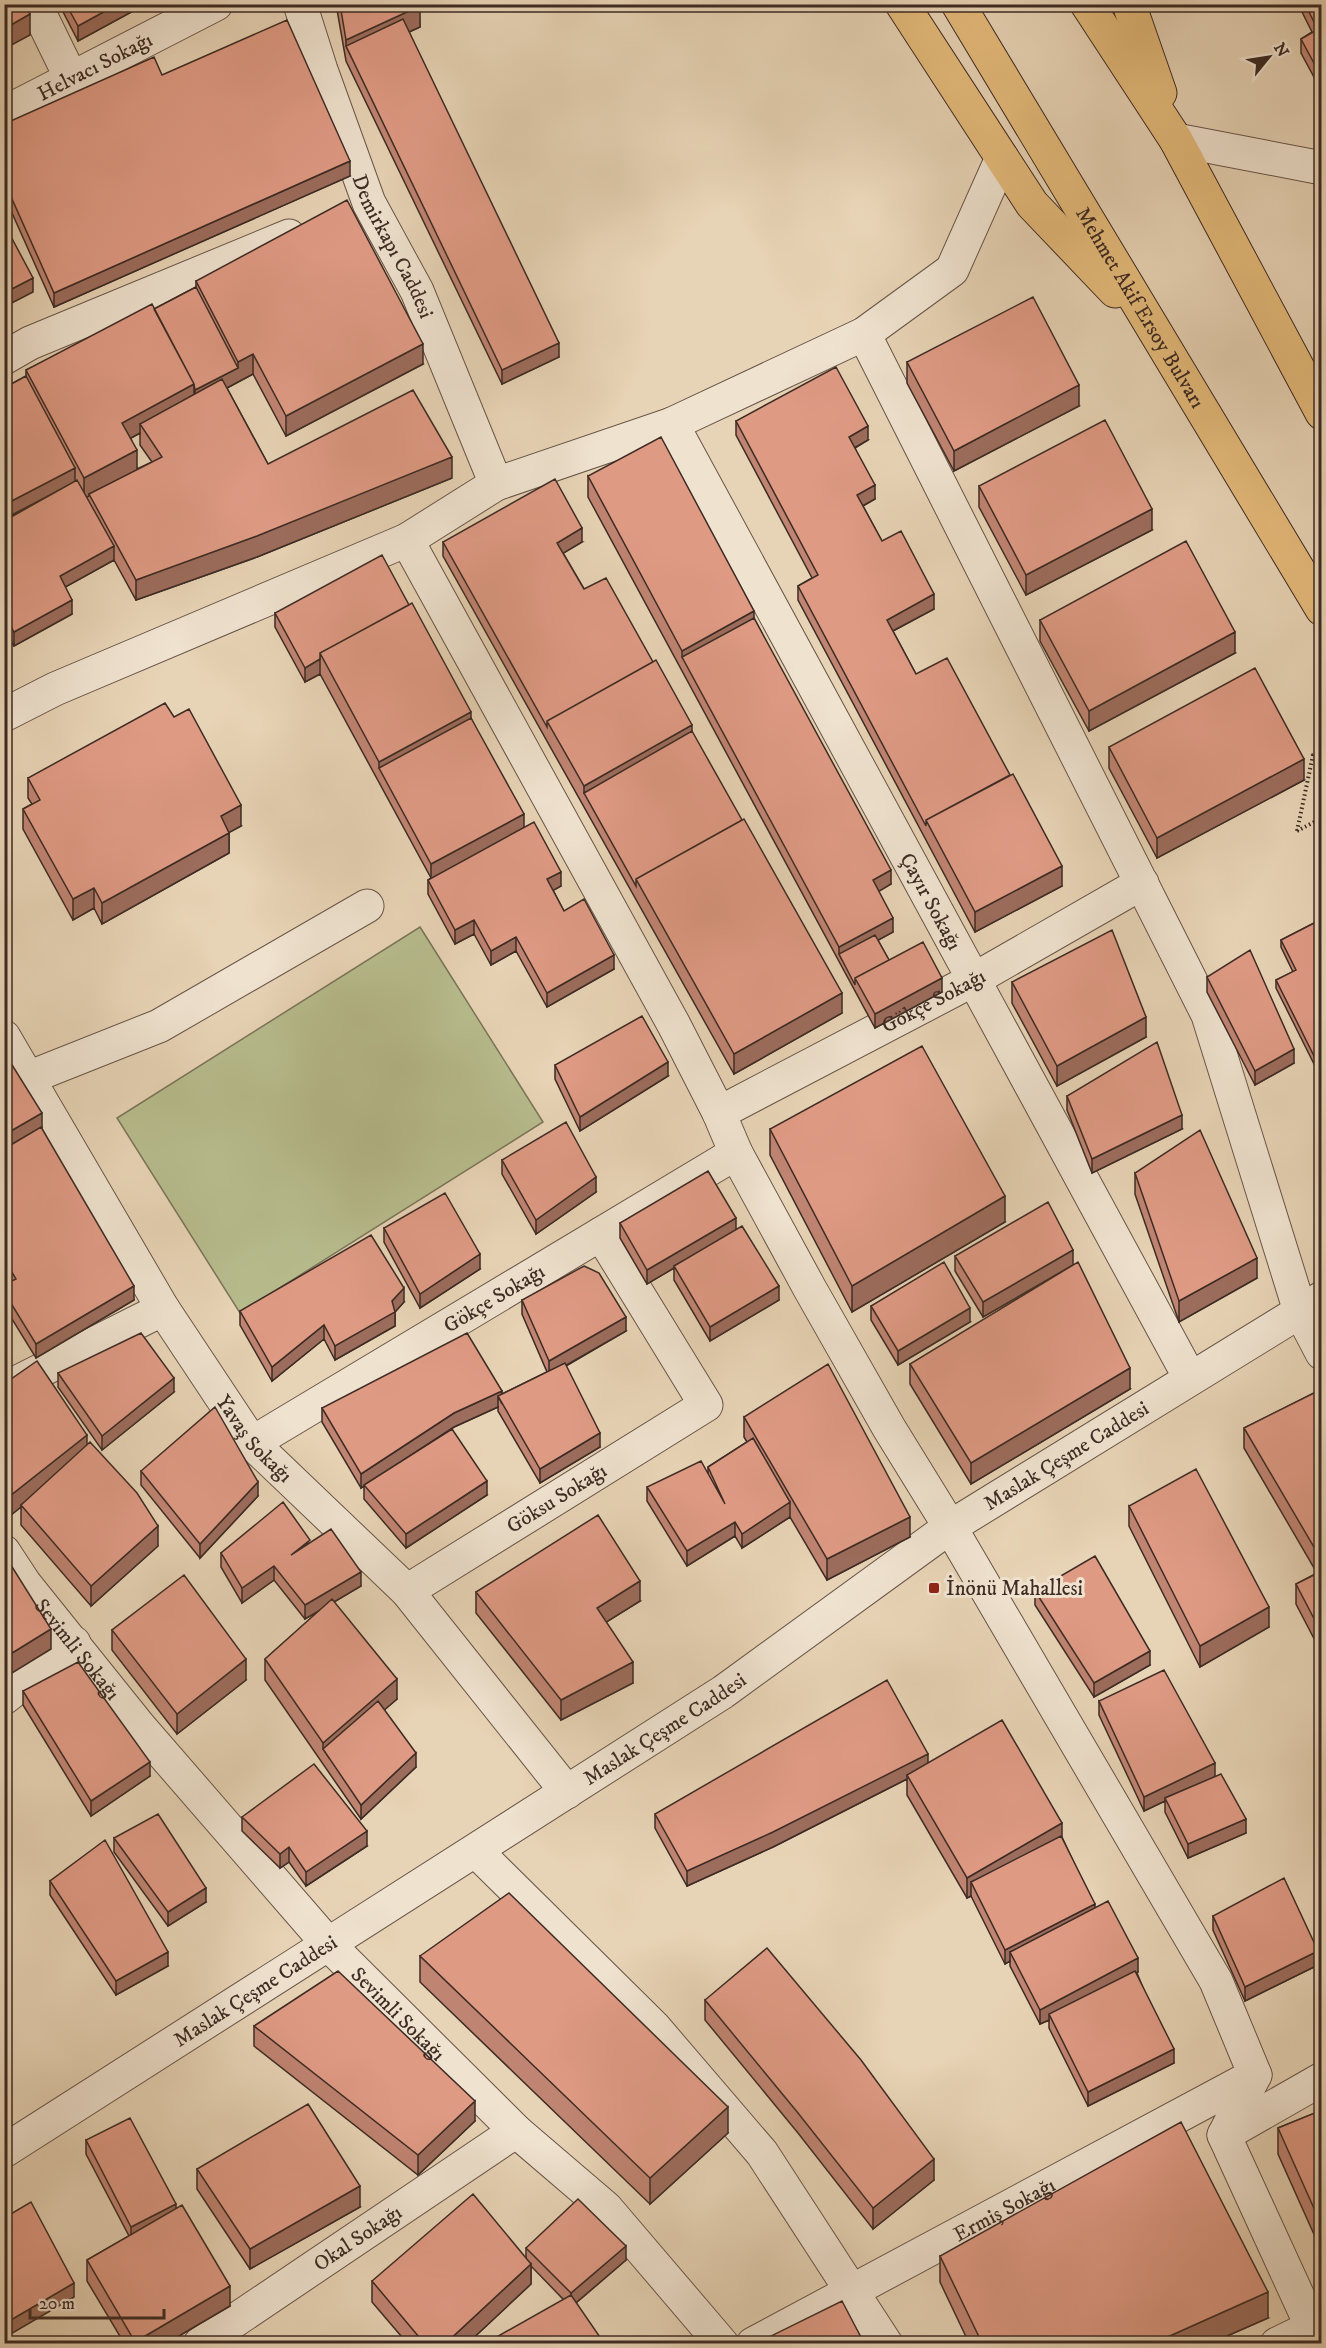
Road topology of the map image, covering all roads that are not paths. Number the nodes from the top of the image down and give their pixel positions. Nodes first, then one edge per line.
1 (35, 4) edge
2 (216, 4) edge
3 (300, 4) edge
4 (902, 4) edge
5 (958, 4) edge
6 (1088, 4) edge
7 (1130, 4) edge
8 (71, 78) junction
9 (4, 113) edge
10 (1176, 140) junction
11 (1002, 158) junction
12 (1322, 168) edge
13 (314, 226) edge
14 (864, 334) junction
15 (1157, 335) junction
16 (4, 358) edge
17 (1322, 413) edge
18 (672, 424) junction
19 (496, 484) junction
20 (407, 540) junction
21 (1322, 609) edge
22 (4, 716) edge
23 (1142, 883) junction
24 (367, 906) dead end
25 (973, 980) junction
26 (6, 1043) edge
27 (28, 1078) junction
28 (719, 1113) junction
29 (736, 1153) junction
30 (601, 1234) junction
31 (1311, 1305) edge
32 (163, 1309) junction
33 (1322, 1353) edge
34 (1190, 1378) junction
35 (4, 1389) edge
36 (252, 1443) junction
37 (950, 1527) junction
38 (4, 1552) edge
39 (407, 1591) junction
40 (74, 1643) junction
41 (4, 1698) edge
42 (567, 1792) junction
43 (476, 1851) junction
44 (329, 1945) junction
45 (1255, 2075) junction
46 (1322, 2079) edge
47 (516, 2131) junction
48 (1224, 2135) junction
49 (4, 2151) edge
50 (852, 2291) junction
51 (1317, 2331) edge
52 (200, 2343) edge
53 (722, 2343) edge
54 (753, 2343) edge
55 (886, 2343) edge
56 (1277, 2343) edge

1 - 8 street
2 - 8 street, Helvacı Sokağı
3 - 19 street, Demirkapı Caddesi
4 - 11 main road
5 - 15 main road, Mehmet Akif Ersoy Bulvarı
6 - 10 main road
7 - 10 main road
8 - 9 street, Helvacı Sokağı
10 - 12 street
10 - 17 main road
11 - 14 street
11 - 15 main road
13 - 16 street
14 - 18 street
14 - 23 street
15 - 21 main road, Mehmet Akif Ersoy Bulvarı
18 - 19 street
18 - 25 street, Çayır Sokağı
19 - 20 street
20 - 22 street
20 - 28 street
23 - 25 street, Gökçe Sokağı
23 - 31 street
24 - 27 street
25 - 28 street, Gökçe Sokağı
25 - 34 street, Çayır Sokağı
26 - 27 street, Yavaş Sokağı
27 - 32 street, Yavaş Sokağı
28 - 29 street
29 - 30 street, Gökçe Sokağı
29 - 37 street
30 - 36 street, Gökçe Sokağı
30 - 39 street, Göksu Sokağı
31 - 33 street
31 - 34 street, Maslak Çeşme Caddesi
32 - 35 street
32 - 36 street, Yavaş Sokağı
34 - 37 street, Maslak Çeşme Caddesi
36 - 39 street, Yavaş Sokağı
37 - 42 street, Maslak Çeşme Caddesi
37 - 45 street
38 - 40 street, Sevimli Sokağı
39 - 42 street, Yavaş Sokağı
40 - 41 street
40 - 44 street, Sevimli Sokağı
42 - 43 street, Maslak Çeşme Caddesi
43 - 44 street, Maslak Çeşme Caddesi
43 - 50 street
44 - 47 street, Sevimli Sokağı
44 - 49 street, Maslak Çeşme Caddesi
45 - 48 street
45 - 50 street, Ermiş Sokağı
46 - 48 street
47 - 52 street, Okal Sokağı
47 - 53 street, Sevimli Sokağı
48 - 51 street
50 - 54 street, Ermiş Sokağı
50 - 55 street
51 - 56 street

